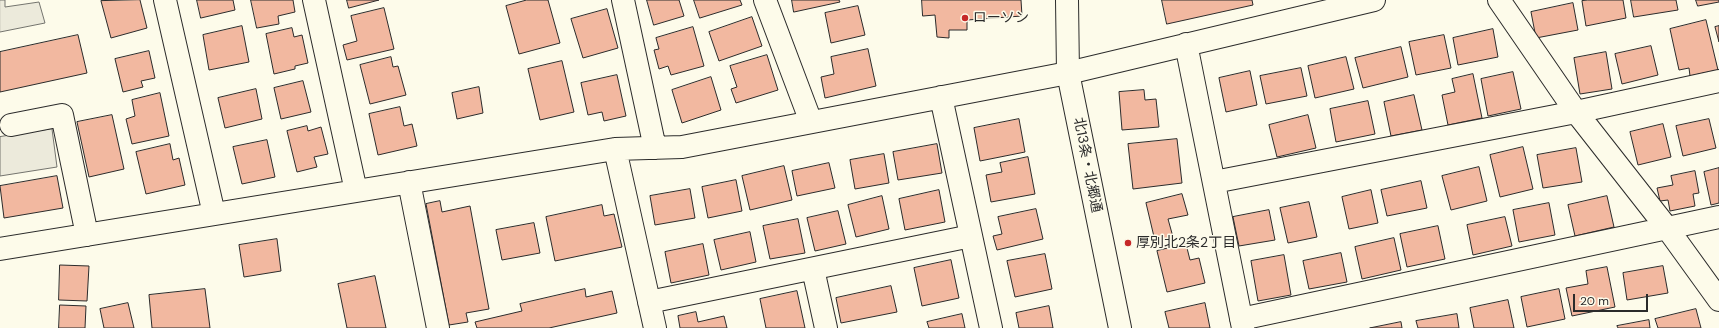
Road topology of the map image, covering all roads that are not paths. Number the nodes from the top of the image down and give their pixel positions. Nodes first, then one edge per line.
1 (165, 0) edge
2 (314, 0) edge
3 (623, 0) edge
4 (765, 0) edge
5 (1067, 0) edge
6 (1374, 0) edge
7 (1499, 0) edge
8 (1186, 44) junction
9 (1068, 72) junction
10 (1719, 81) edge
11 (941, 97) junction
12 (1576, 112) junction
13 (811, 122) junction
14 (11, 125) dead end
15 (615, 148) junction
16 (655, 148) junction
17 (409, 182) junction
18 (1214, 182) junction
19 (356, 191) junction
20 (214, 214) junction
21 (1719, 217) edge
22 (1667, 228) junction
23 (87, 235) junction
24 (971, 236) junction
25 (0, 249) edge
26 (813, 269) junction
27 (1719, 300) edge
28 (649, 302) junction
29 (1242, 323) edge
30 (438, 328) edge
31 (655, 328) edge
32 (826, 328) edge
33 (991, 328) edge
34 (1120, 328) edge

1 - 20 street
2 - 19 street
3 - 16 street
4 - 13 street
5 - 9 street, 北13条・北郷通
6 - 8 street
7 - 12 street
8 - 9 street
8 - 18 street
9 - 11 street
9 - 34 street, 北13条・北郷通
10 - 12 street
11 - 13 street
11 - 24 street
12 - 18 street
12 - 22 street
13 - 16 street
14 - 23 street
15 - 16 street
15 - 17 street
15 - 28 street
17 - 19 street
17 - 30 street
18 - 29 street
19 - 20 street
20 - 23 street
21 - 22 street
22 - 27 street
22 - 29 street
23 - 25 street
24 - 26 street
24 - 33 street
26 - 28 street
26 - 32 street
28 - 31 street

